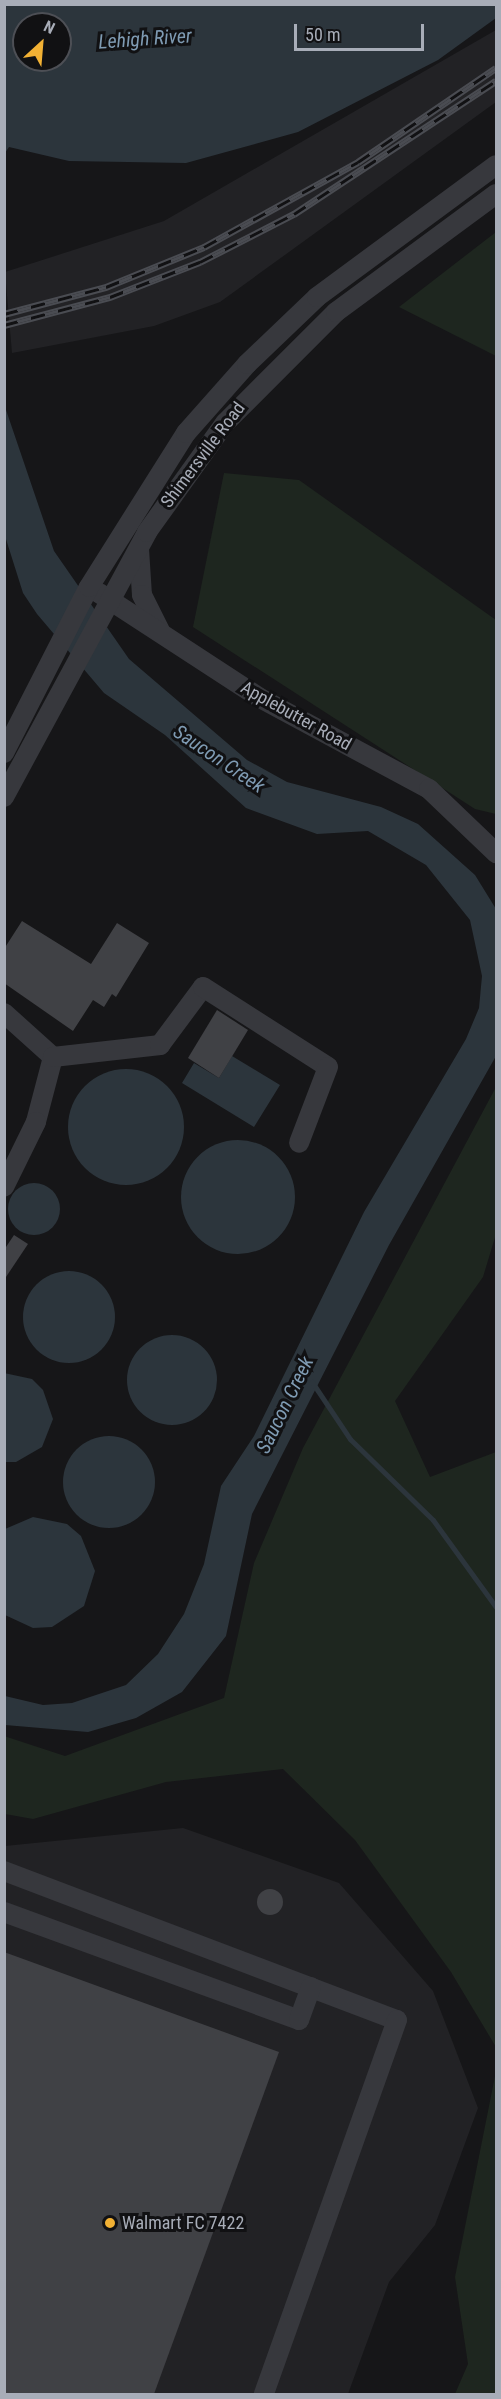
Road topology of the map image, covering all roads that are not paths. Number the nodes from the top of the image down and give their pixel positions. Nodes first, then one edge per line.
1 (496, 165) edge
2 (496, 194) edge
3 (139, 547) junction
4 (89, 587) junction
5 (112, 592) junction
6 (166, 638) junction
7 (4, 753) edge
8 (4, 797) edge
9 (492, 841) edge
10 (4, 1013) edge
11 (52, 1058) junction
12 (299, 1143) dead end
13 (4, 1187) edge
14 (4, 1871) edge
15 (4, 1912) edge
16 (311, 1987) junction
17 (264, 2394) edge

1 - 4 street, Shimersville Road
2 - 3 street, Shimersville Road
3 - 5 street, Shimersville Road
3 - 6 street
4 - 5 street, Applebutter Road
4 - 7 street, Shimersville Road
5 - 6 street, Applebutter Road
5 - 8 street, Shimersville Road
6 - 9 street, Applebutter Road
10 - 11 street
11 - 12 street
11 - 13 street
14 - 16 street
15 - 16 street
16 - 17 street

